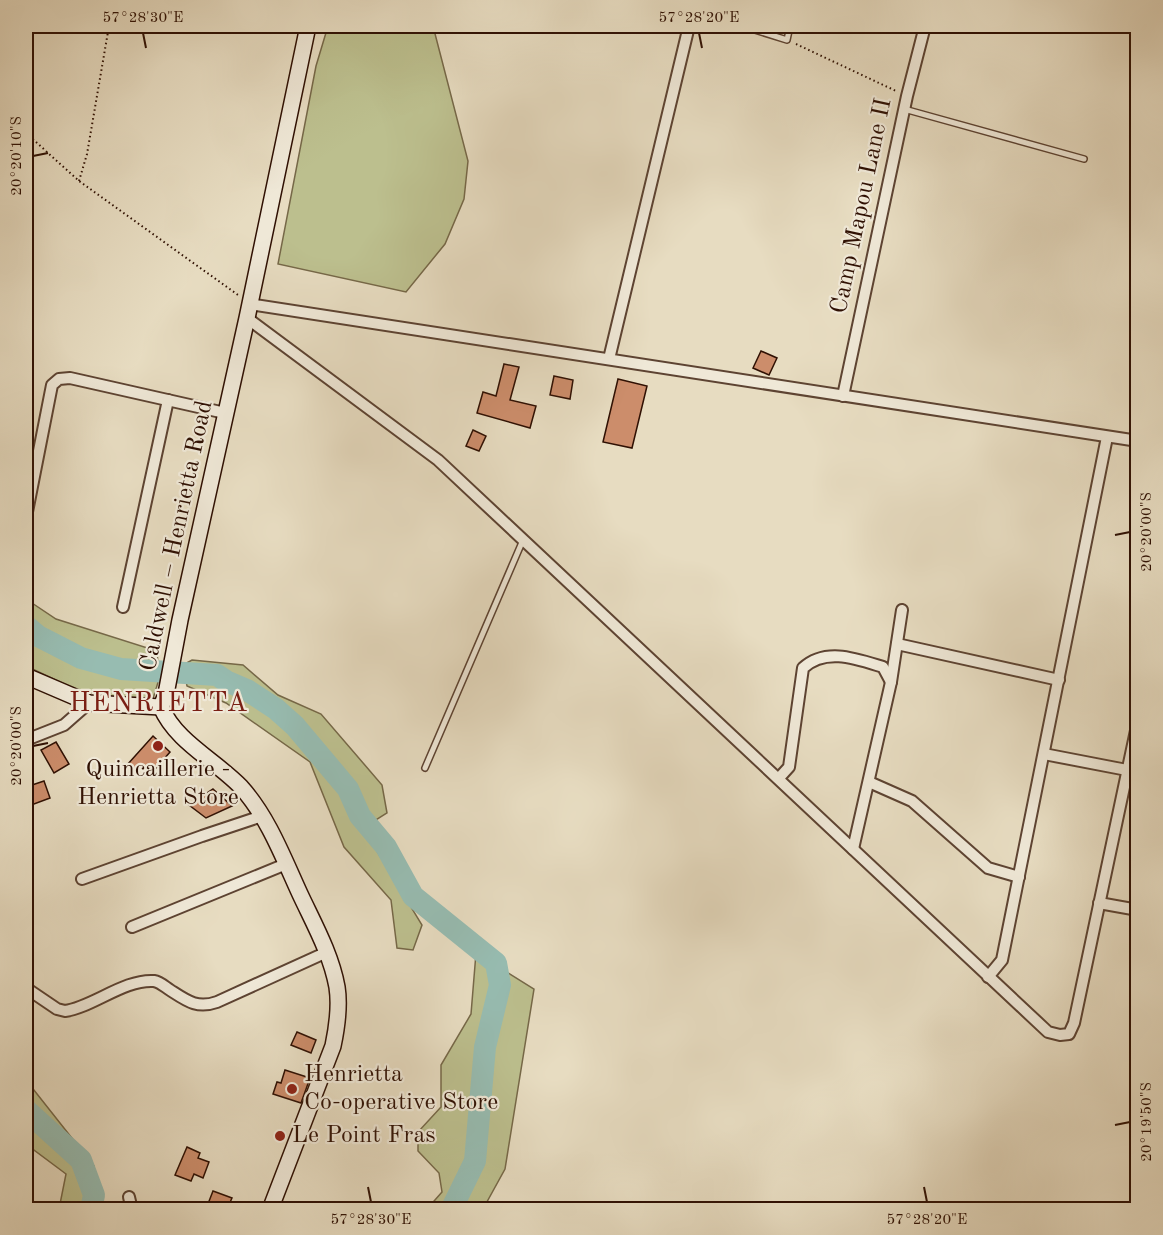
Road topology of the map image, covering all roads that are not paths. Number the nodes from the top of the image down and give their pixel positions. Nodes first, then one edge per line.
1 (308, 26) edge
2 (688, 26) edge
3 (742, 26) edge
4 (790, 26) edge
5 (925, 26) edge
6 (904, 109) junction
7 (1084, 159) dead end
8 (248, 311) junction
9 (609, 359) junction
10 (843, 396) junction
11 (168, 400) junction
12 (225, 413) junction
13 (1107, 437) junction
14 (1137, 441) edge
15 (26, 517) edge
16 (523, 540) junction
17 (123, 608) dead end
18 (902, 610) dead end
19 (897, 644) junction
20 (26, 676) edge
21 (1059, 680) junction
22 (891, 682) junction
23 (164, 700) junction
24 (89, 703) junction
25 (1137, 721) edge
26 (26, 740) edge
27 (1044, 754) junction
28 (425, 768) dead end
29 (1127, 770) junction
30 (779, 778) junction
31 (869, 782) junction
32 (262, 816) junction
33 (853, 849) junction
34 (286, 864) junction
35 (1019, 878) junction
36 (82, 879) dead end
37 (1099, 903) junction
38 (1137, 910) edge
39 (132, 927) dead end
40 (327, 952) junction
41 (988, 977) junction
42 (26, 988) edge
43 (129, 1197) dead end
44 (132, 1209) edge
45 (270, 1209) edge

1 - 8 main road, Caldwell – Henrietta Road
2 - 9 street
3 - 4 lane
5 - 6 street, Camp Mapou Lane II
6 - 7 lane
6 - 10 street, Camp Mapou Lane II
8 - 9 street
8 - 12 main road, Caldwell – Henrietta Road
8 - 16 street
9 - 10 street
10 - 13 street
11 - 12 street
11 - 15 street
11 - 17 street
12 - 23 main road, Caldwell – Henrietta Road
13 - 14 street
13 - 21 street
16 - 28 lane
16 - 30 street
18 - 19 street
19 - 21 street
19 - 22 street
20 - 24 main road
21 - 27 street
22 - 30 street
22 - 31 street
23 - 24 main road
23 - 32 main road, Caldwell – Henrietta Road
24 - 26 street
25 - 29 street
27 - 29 street
27 - 35 street
29 - 37 street
30 - 33 street
31 - 33 street
31 - 35 street
32 - 34 main road, Caldwell – Henrietta Road
32 - 36 street
33 - 41 street
34 - 39 street
34 - 40 main road, Caldwell – Henrietta Road
35 - 41 street
37 - 38 street
37 - 41 street
40 - 42 street
40 - 45 main road, Caldwell – Henrietta Road
43 - 44 street

